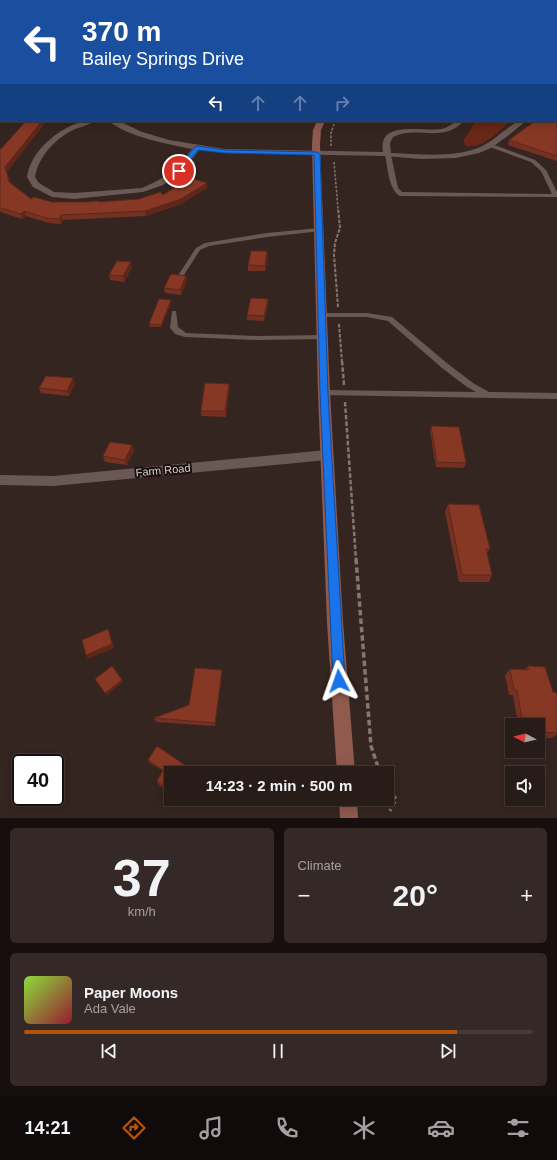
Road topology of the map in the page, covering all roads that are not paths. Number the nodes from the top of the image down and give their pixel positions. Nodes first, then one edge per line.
1 (87, 122) edge
2 (115, 122) edge
3 (321, 122) edge
4 (458, 122) edge
5 (521, 122) edge
6 (489, 145) junction
7 (197, 148) junction
8 (317, 154) junction
9 (387, 155) junction
10 (557, 196) edge
11 (319, 230) junction
12 (182, 274) edge
13 (174, 313) dead end
14 (321, 315) junction
15 (322, 337) junction
16 (324, 393) junction
17 (488, 395) junction
18 (557, 396) edge
19 (327, 455) junction
20 (0, 480) edge
21 (345, 766) edge
22 (348, 806) edge
23 (349, 818) edge

1 - 7 street
2 - 7 street
3 - 8 street
4 - 9 street
5 - 6 street
6 - 9 street
6 - 10 lane
7 - 8 street
8 - 9 street
8 - 11 street
9 - 10 lane
11 - 12 lane
11 - 14 street
13 - 15 lane
14 - 15 street
14 - 17 lane
15 - 16 street
16 - 17 lane
16 - 19 street
17 - 18 lane
19 - 20 street, Farm Road
19 - 21 street
22 - 23 street

